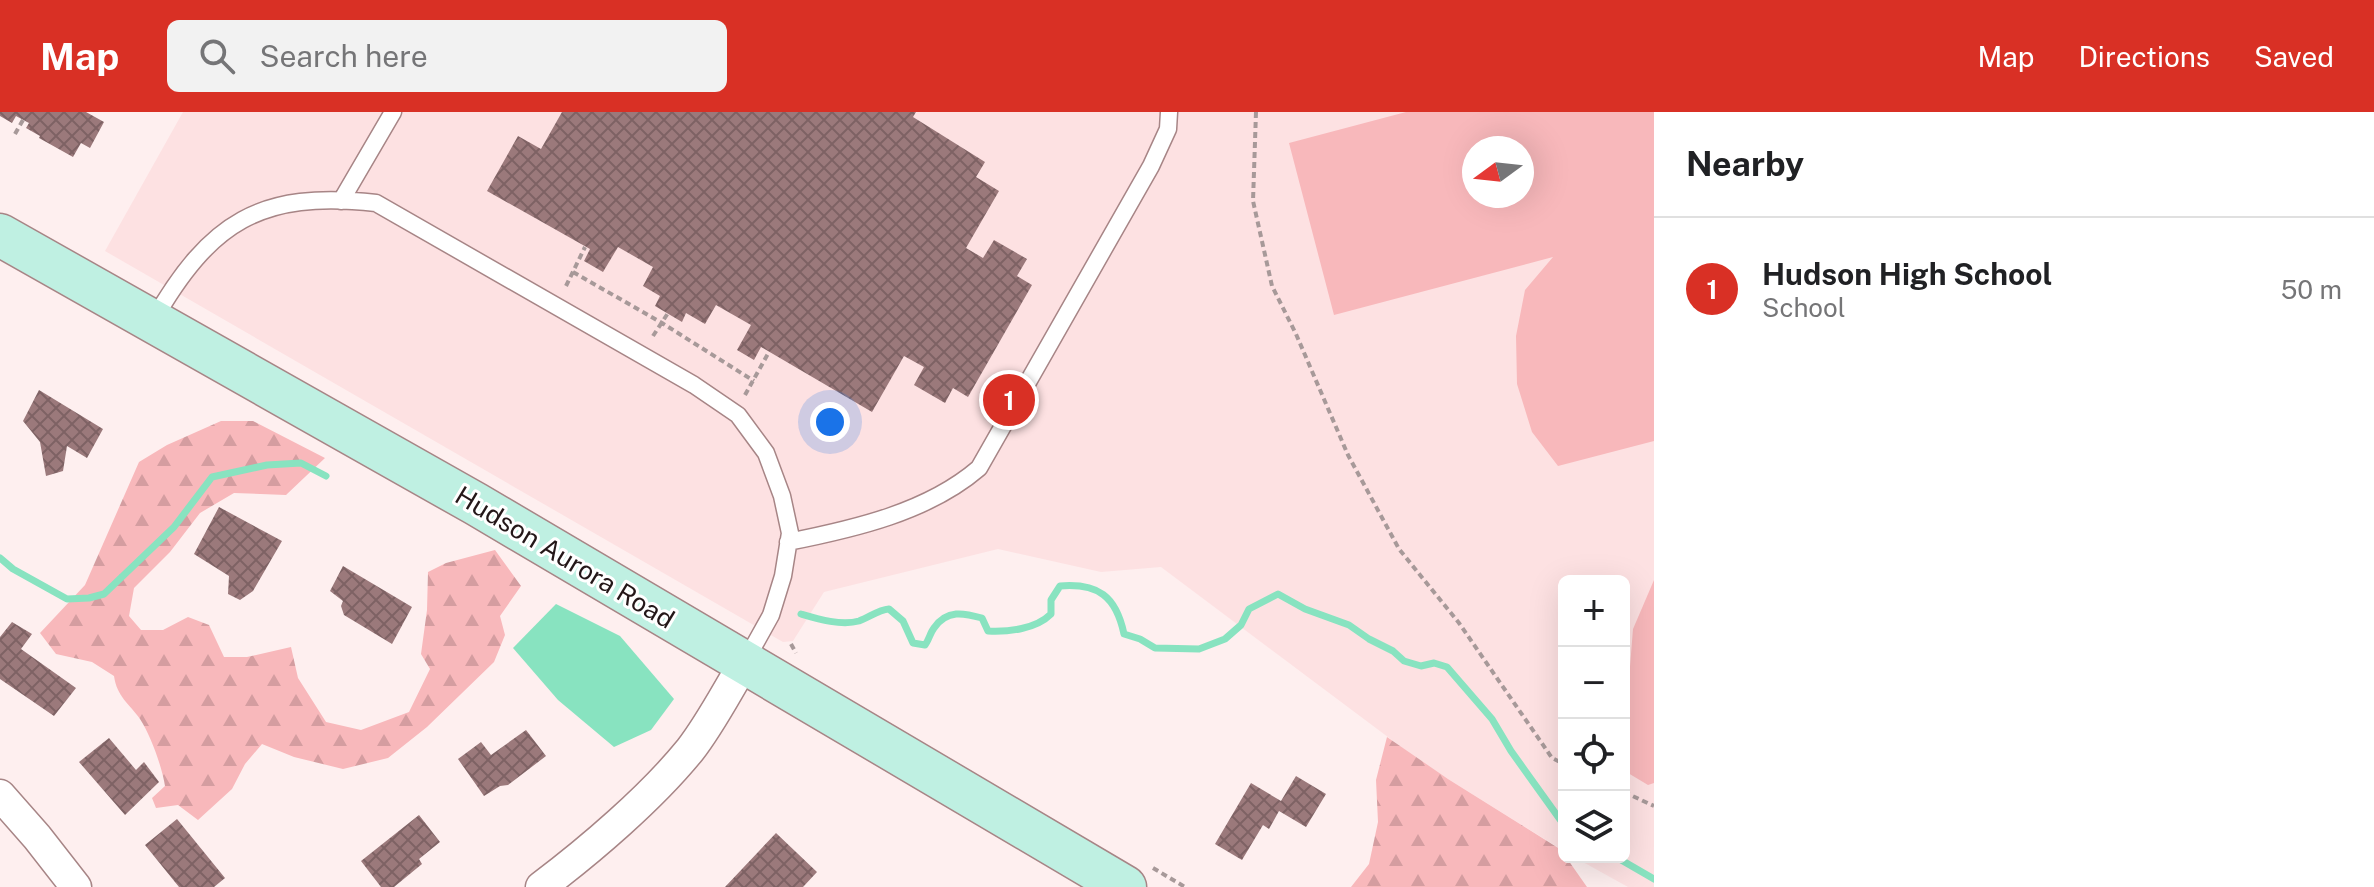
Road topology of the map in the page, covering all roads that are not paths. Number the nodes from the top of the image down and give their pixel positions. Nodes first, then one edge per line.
1 (393, 112) edge
2 (1169, 112) edge
3 (341, 201) junction
4 (0, 235) edge
5 (153, 322) junction
6 (788, 542) junction
7 (745, 662) junction
8 (0, 795) edge
9 (15, 830) edge
10 (76, 887) edge
11 (541, 887) edge
12 (1125, 887) edge

1 - 3 lane
2 - 6 lane
3 - 5 lane
3 - 6 lane
4 - 5 street, Hudson Aurora Road
5 - 7 street, Hudson Aurora Road
6 - 7 lane
7 - 11 street
7 - 12 street, Hudson Aurora Road
8 - 9 street
9 - 10 street

